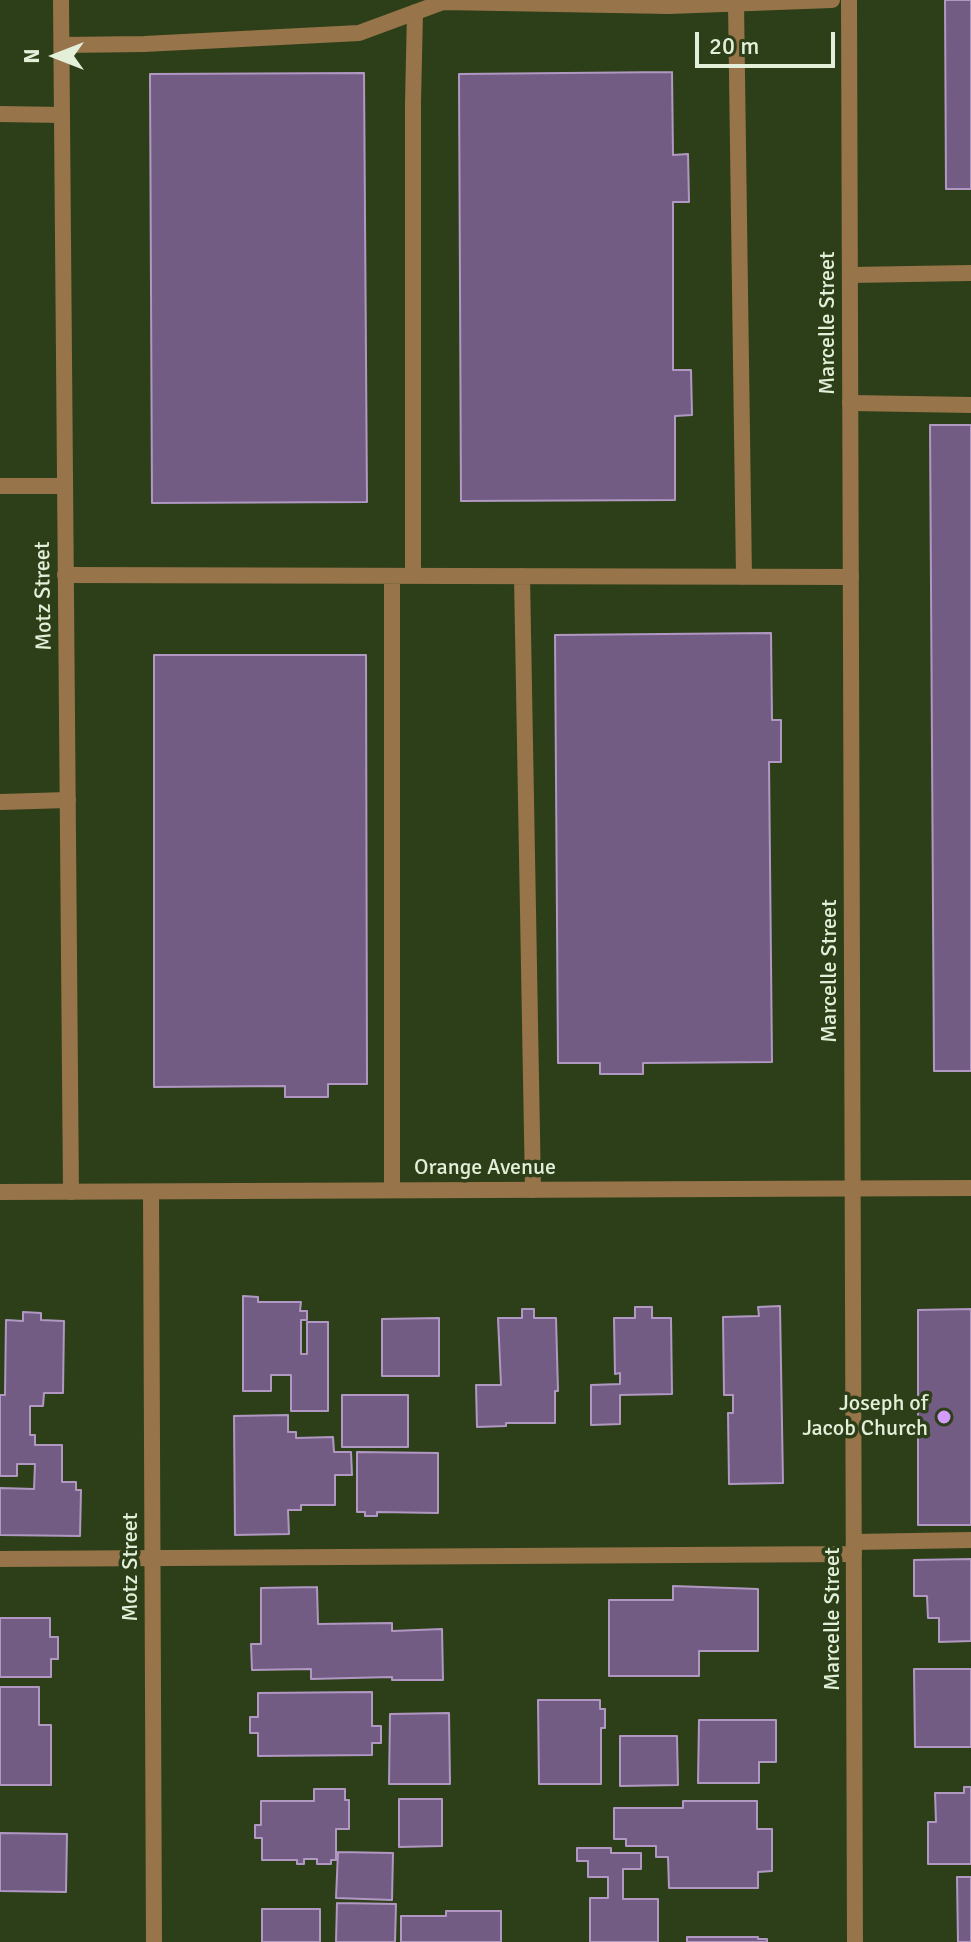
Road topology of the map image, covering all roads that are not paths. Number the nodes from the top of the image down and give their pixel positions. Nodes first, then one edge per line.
1 (61, 0) edge
2 (832, 0) edge
3 (849, 0) edge
4 (443, 1) edge
5 (736, 3) junction
6 (415, 12) junction
7 (62, 45) junction
8 (0, 114) edge
9 (62, 115) junction
10 (971, 273) edge
11 (850, 275) junction
12 (850, 403) junction
13 (971, 405) edge
14 (0, 486) edge
15 (65, 486) junction
16 (65, 575) junction
17 (392, 576) junction
18 (413, 576) junction
19 (522, 576) junction
20 (744, 577) junction
21 (851, 577) junction
22 (68, 800) junction
23 (0, 802) edge
24 (853, 1188) junction
25 (971, 1188) edge
26 (392, 1190) junction
27 (533, 1190) junction
28 (0, 1192) edge
29 (71, 1192) junction
30 (151, 1192) junction
31 (971, 1540) edge
32 (854, 1548) junction
33 (153, 1558) junction
34 (0, 1559) edge
35 (154, 1942) edge
36 (855, 1942) edge

1 - 7 street, Motz Street
2 - 5 street
3 - 11 street, Marcelle Street
4 - 5 street
4 - 6 street
5 - 20 street
6 - 7 street
6 - 18 street
7 - 9 street, Motz Street
8 - 9 street
9 - 15 street, Motz Street
10 - 11 street
11 - 12 street, Marcelle Street
12 - 13 street
12 - 21 street, Marcelle Street
14 - 15 street
15 - 16 street, Motz Street
16 - 17 street
16 - 22 street, Motz Street
17 - 18 street
17 - 26 street
18 - 19 street
19 - 20 street
19 - 27 street
20 - 21 street
21 - 24 street, Marcelle Street
22 - 23 street
22 - 29 street, Motz Street
24 - 25 street, Orange Avenue
24 - 27 street, Orange Avenue
24 - 32 street, Marcelle Street
26 - 27 street, Orange Avenue
26 - 30 street, Orange Avenue
28 - 29 street, Orange Avenue
29 - 30 street, Orange Avenue
30 - 33 street, Motz Street
31 - 32 street
32 - 33 street
32 - 36 street, Marcelle Street
33 - 34 street
33 - 35 street, Motz Street

